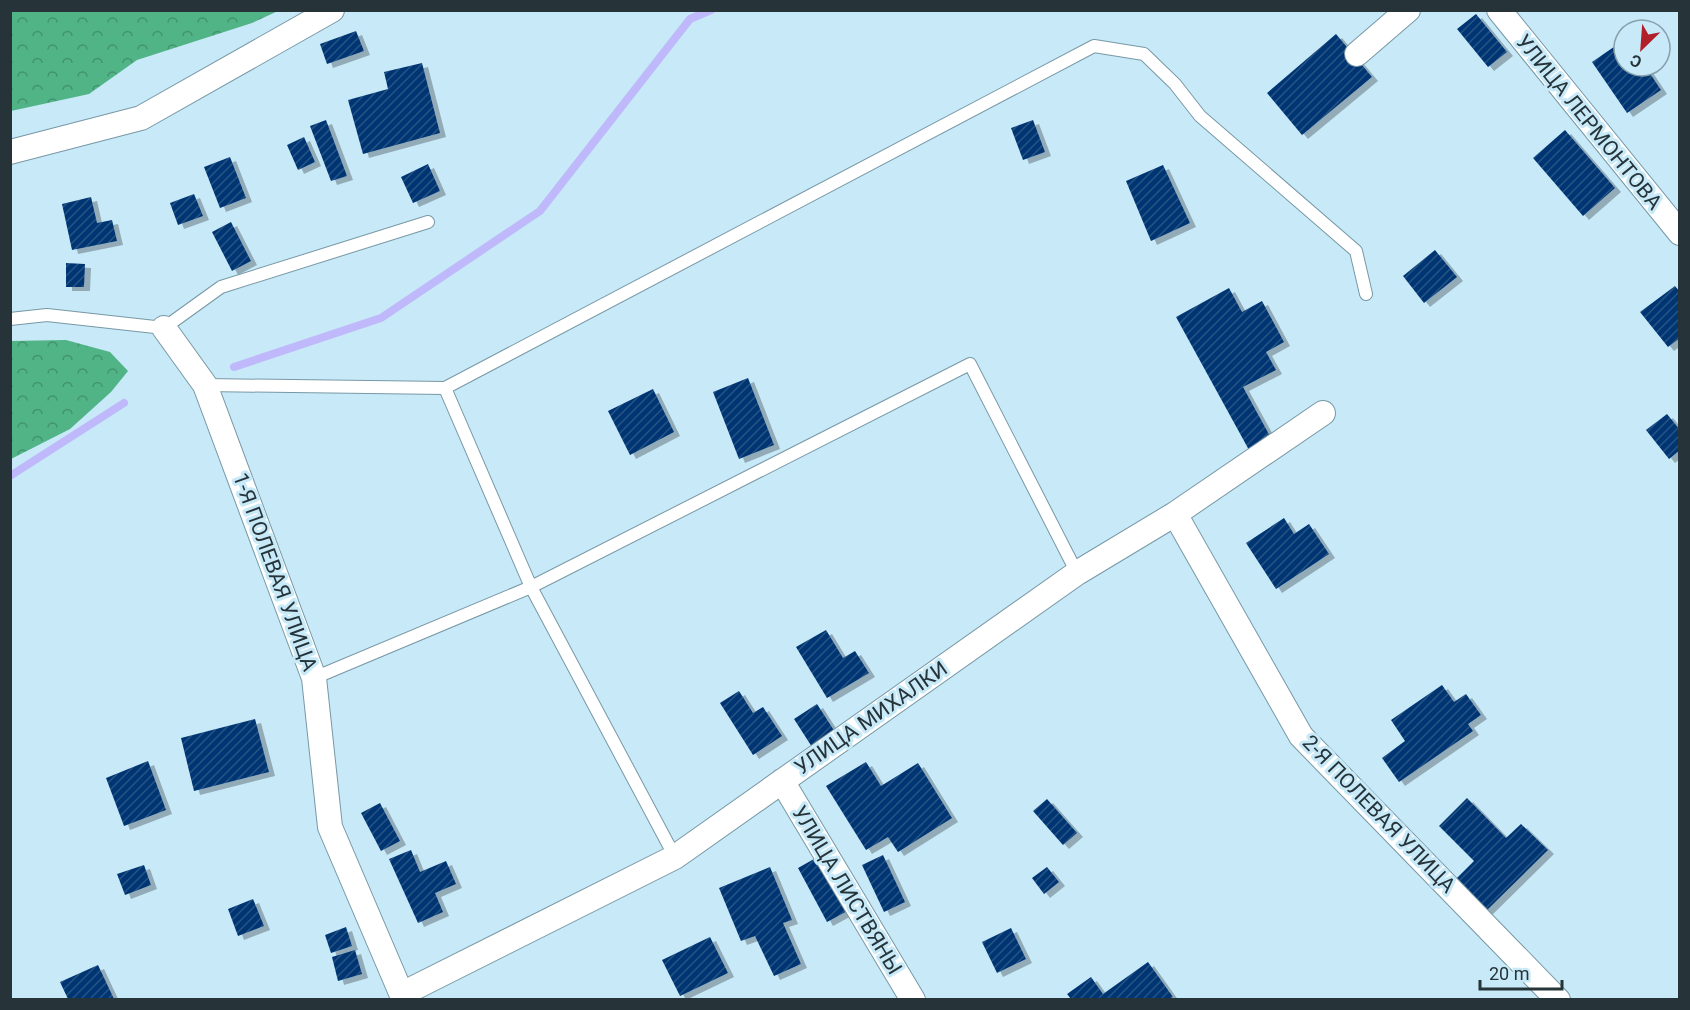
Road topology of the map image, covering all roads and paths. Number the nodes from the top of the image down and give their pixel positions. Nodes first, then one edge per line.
1 (332, 10) edge
2 (1408, 10) edge
3 (1499, 10) edge
4 (1357, 54) dead end
5 (10, 152) edge
6 (428, 222) dead end
7 (1680, 233) edge
8 (1366, 294) dead end
9 (10, 319) edge
10 (164, 328) junction
11 (206, 385) junction
12 (445, 388) junction
13 (1323, 413) dead end
14 (1175, 514) junction
15 (1077, 573) junction
16 (531, 587) junction
17 (314, 678) junction
18 (782, 781) junction
19 (675, 856) junction
20 (403, 997) edge
21 (913, 999) edge
22 (1558, 999) edge

1 - 5 street
2 - 4 street
3 - 7 street, УЛИЦА ЛЕРМОНТОВА
6 - 10 lane
8 - 12 lane
9 - 10 lane
10 - 11 street, 1-Я ПОЛЕВАЯ УЛИЦА
11 - 12 lane
11 - 17 street, 1-Я ПОЛЕВАЯ УЛИЦА
12 - 16 lane
13 - 14 street, УЛИЦА МИХАЛКИ
14 - 15 street, УЛИЦА МИХАЛКИ
14 - 22 street, 2-Я ПОЛЕВАЯ УЛИЦА
15 - 16 lane
15 - 18 street, УЛИЦА МИХАЛКИ
16 - 17 lane
16 - 19 lane
17 - 20 street, 1-Я ПОЛЕВАЯ УЛИЦА
18 - 19 street, УЛИЦА МИХАЛКИ
18 - 21 street, УЛИЦА ЛИСТВЯНЫ
19 - 20 street, УЛИЦА МИХАЛКИ

